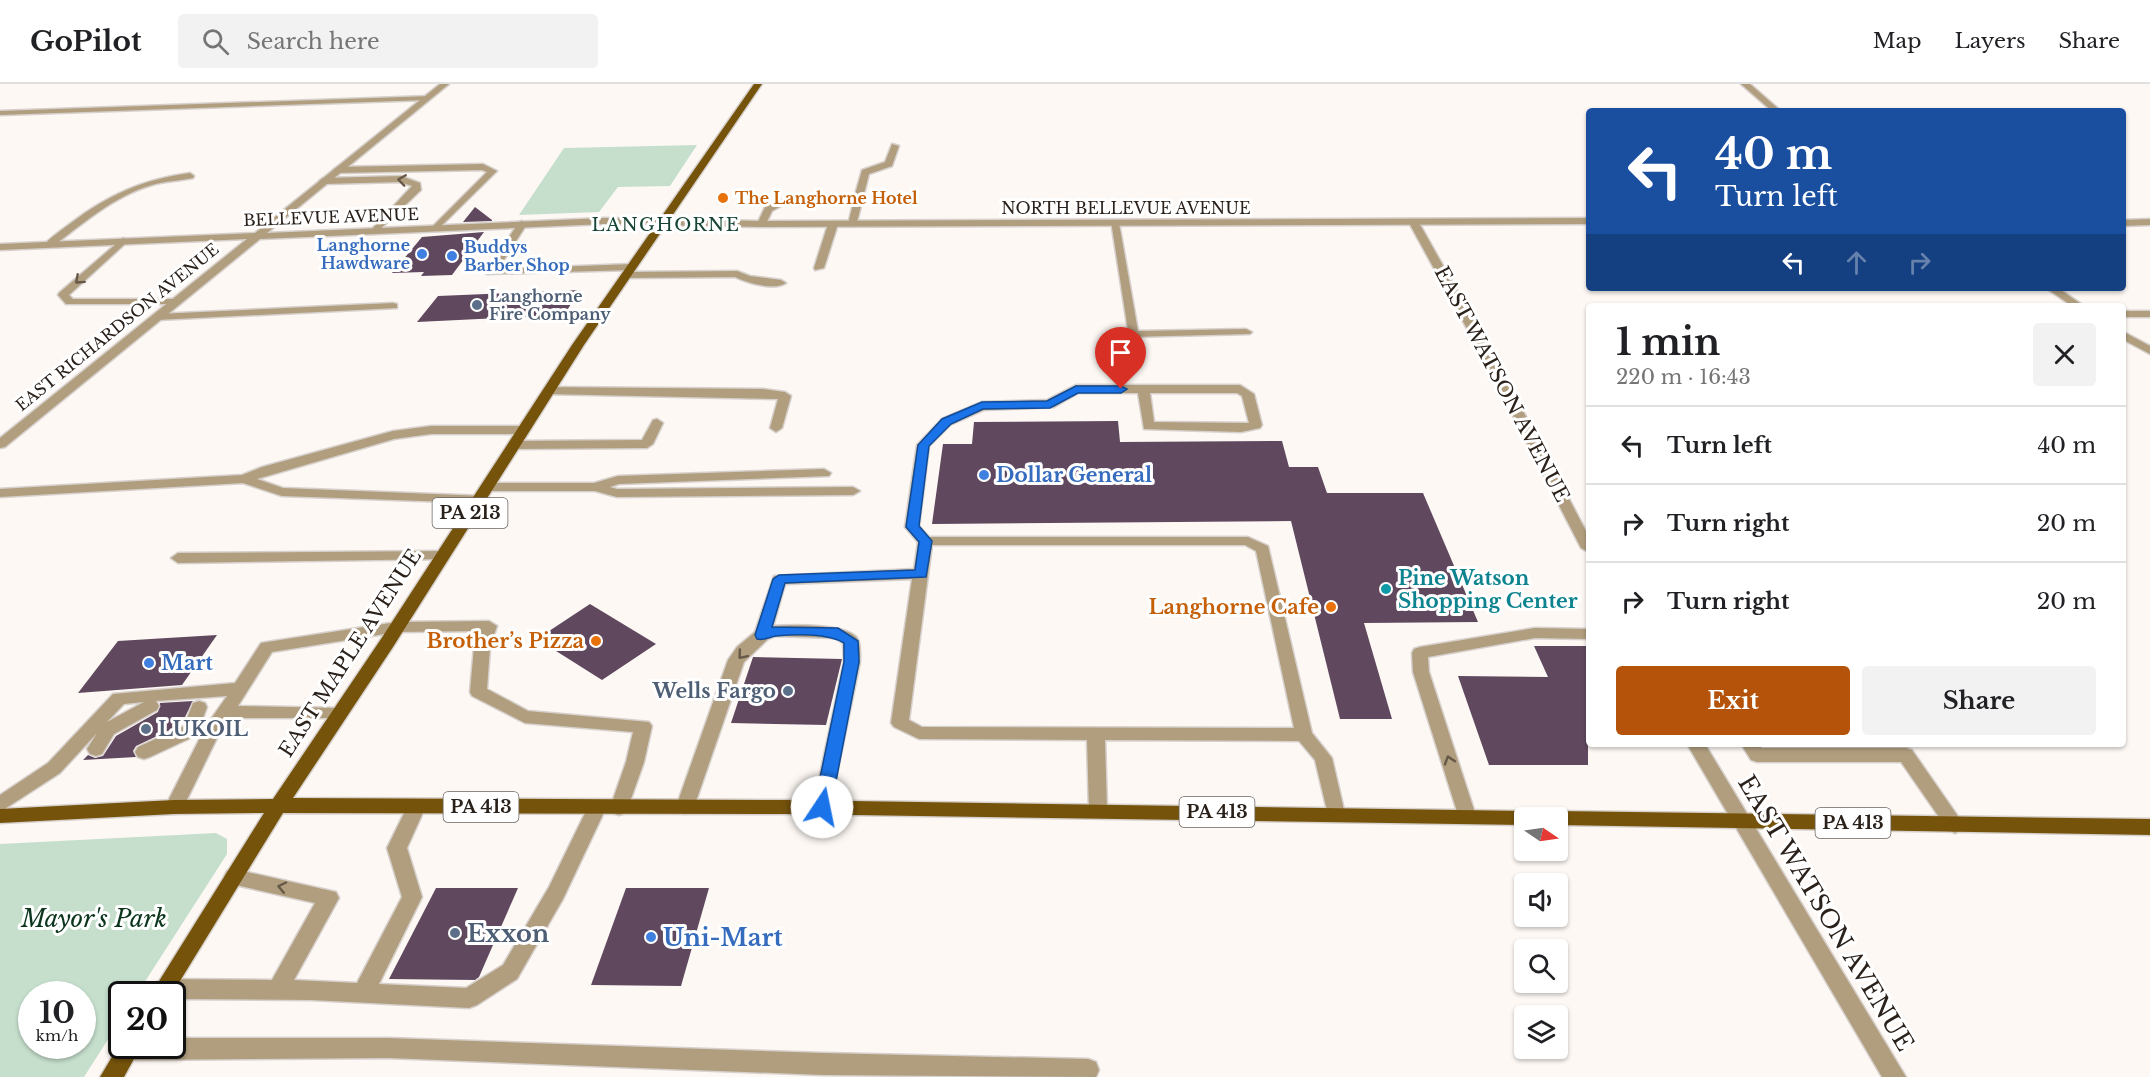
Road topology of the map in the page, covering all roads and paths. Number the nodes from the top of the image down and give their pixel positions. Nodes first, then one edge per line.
1 (445, 84) edge
2 (758, 84) edge
3 (1745, 84) edge
4 (427, 98) junction
5 (1773, 108) edge
6 (0, 113) edge
7 (895, 146) dead end
8 (337, 170) junction
9 (190, 176) dead end
10 (323, 181) junction
11 (857, 201) junction
12 (1413, 221) junction
13 (1586, 221) edge
14 (664, 222) junction
15 (2150, 222) edge
16 (1114, 223) junction
17 (2126, 223) edge
18 (522, 224) junction
19 (762, 224) junction
20 (833, 224) junction
21 (853, 224) junction
22 (436, 228) junction
23 (375, 231) junction
24 (256, 236) junction
25 (123, 241) junction
26 (50, 244) junction
27 (0, 247) edge
28 (819, 268) dead end
29 (629, 271) junction
30 (780, 283) dead end
31 (2056, 291) edge
32 (175, 302) junction
33 (2074, 303) edge
34 (393, 306) dead end
35 (2126, 314) edge
36 (2150, 314) edge
37 (157, 317) junction
38 (1246, 332) dead end
39 (2126, 336) edge
40 (2150, 351) edge
41 (1144, 389) junction
42 (549, 391) junction
43 (657, 423) dead end
44 (776, 428) dead end
45 (524, 430) junction
46 (0, 444) edge
47 (514, 445) junction
48 (824, 473) dead end
49 (244, 479) junction
50 (595, 487) junction
51 (853, 491) dead end
52 (0, 493) edge
53 (483, 493) junction
54 (925, 541) junction
55 (1586, 544) edge
56 (442, 556) junction
57 (178, 558) dead end
58 (921, 574) junction
59 (397, 627) junction
60 (1586, 633) edge
61 (762, 635) junction
62 (241, 689) junction
63 (151, 706) dead end
64 (199, 707) dead end
65 (226, 712) junction
66 (339, 714) junction
67 (106, 729) junction
68 (171, 730) dead end
69 (191, 730) junction
70 (212, 731) junction
71 (1096, 733) junction
72 (1304, 735) junction
73 (1698, 747) edge
74 (1752, 747) edge
75 (96, 749) dead end
76 (144, 752) dead end
77 (0, 805) edge
78 (278, 806) junction
79 (417, 806) junction
80 (174, 807) junction
81 (685, 807) junction
82 (822, 807) junction
83 (597, 808) junction
84 (619, 808) junction
85 (1098, 810) junction
86 (1336, 814) junction
87 (0, 816) edge
88 (1467, 816) junction
89 (1514, 817) edge
90 (1568, 818) edge
91 (1740, 822) junction
92 (1955, 825) junction
93 (2150, 827) edge
94 (234, 877) junction
95 (170, 981) edge
96 (278, 989) junction
97 (186, 991) edge
98 (363, 993) junction
99 (186, 1047) edge
100 (122, 1059) edge
101 (1088, 1070) dead end
102 (111, 1077) edge
103 (1895, 1077) edge

1 - 4 street, EAST RICHARDSON AVENUE
2 - 14 main road, PA 213
3 - 5 street
4 - 6 street
4 - 8 street, EAST RICHARDSON AVENUE
7 - 11 street
8 - 10 street, EAST RICHARDSON AVENUE
8 - 22 street
9 - 26 street
23 -> 10 street
10 - 24 street, EAST RICHARDSON AVENUE
11 - 19 street
11 - 21 street
12 - 13 street, NORTH BELLEVUE AVENUE
12 - 16 street, NORTH BELLEVUE AVENUE
12 - 55 street, EAST WATSON AVENUE
14 - 18 street, BELLEVUE AVENUE
14 - 19 street, NORTH BELLEVUE AVENUE
14 - 29 main road, EAST MAPLE AVENUE / PA 213
15 - 17 street
16 - 21 street, NORTH BELLEVUE AVENUE
16 - 38 street
18 - 22 street, BELLEVUE AVENUE
18 - 29 street
19 - 20 street, NORTH BELLEVUE AVENUE
20 - 21 street, NORTH BELLEVUE AVENUE
20 - 28 street
22 - 23 street, BELLEVUE AVENUE
23 - 24 street, BELLEVUE AVENUE
24 - 25 street, BELLEVUE AVENUE
24 - 32 street, EAST RICHARDSON AVENUE
25 - 26 street, BELLEVUE AVENUE
25 -> 32 street
26 - 27 street, BELLEVUE AVENUE
29 - 30 street
29 - 42 main road, EAST MAPLE AVENUE / PA 213
31 - 33 street
32 - 37 street, EAST RICHARDSON AVENUE
34 - 37 street
35 - 36 street
37 - 46 street, EAST RICHARDSON AVENUE
39 - 40 street
41 - 41 street
41 - 54 street
42 - 44 street
42 - 45 main road, EAST MAPLE AVENUE / PA 213
43 - 47 street
45 - 47 main road, EAST MAPLE AVENUE / PA 213
45 - 49 street
47 - 53 main road, EAST MAPLE AVENUE / PA 213
48 - 50 street
49 - 52 street
49 - 53 street
50 - 51 street
50 - 53 street
53 - 56 main road, EAST MAPLE AVENUE / PA 213
54 - 58 street
54 - 72 street
56 - 57 street
56 - 59 main road, EAST MAPLE AVENUE / PA 213
58 - 61 street
58 - 71 street
59 - 62 street
59 - 66 main road, EAST MAPLE AVENUE / PA 213
59 - 84 street
88 -> 60 street
61 -> 81 street
61 - 82 street
62 - 65 street
62 - 67 street
63 - 67 street
64 - 69 street
65 - 66 street
65 - 70 street
66 - 78 main road, EAST MAPLE AVENUE / PA 213
67 - 75 street
67 - 77 street
68 - 69 street
69 - 70 street
69 - 76 street
70 - 80 street
71 - 72 street
71 - 85 street
72 - 86 street
73 - 91 street, EAST WATSON AVENUE
74 - 92 street
78 - 79 main road, PA 413
78 - 80 main road, PA 413
78 - 94 main road, EAST MAPLE AVENUE / PA 213
79 - 83 main road, PA 413
79 - 98 street
80 - 87 main road, PA 413
81 - 82 main road, PA 413
81 - 84 main road, PA 413
82 - 85 main road, PA 413
83 - 84 main road, PA 413
83 - 98 street
85 - 86 main road, PA 413
86 - 88 main road, PA 413
88 - 89 main road, PA 413
90 - 91 main road, PA 413
91 - 92 main road, PA 413
91 - 103 street, EAST WATSON AVENUE
92 - 93 main road, PA 413
94 - 95 main road, EAST MAPLE AVENUE / PA 213
96 -> 94 street
96 - 97 street
96 - 98 street
99 - 101 street
100 - 102 main road

